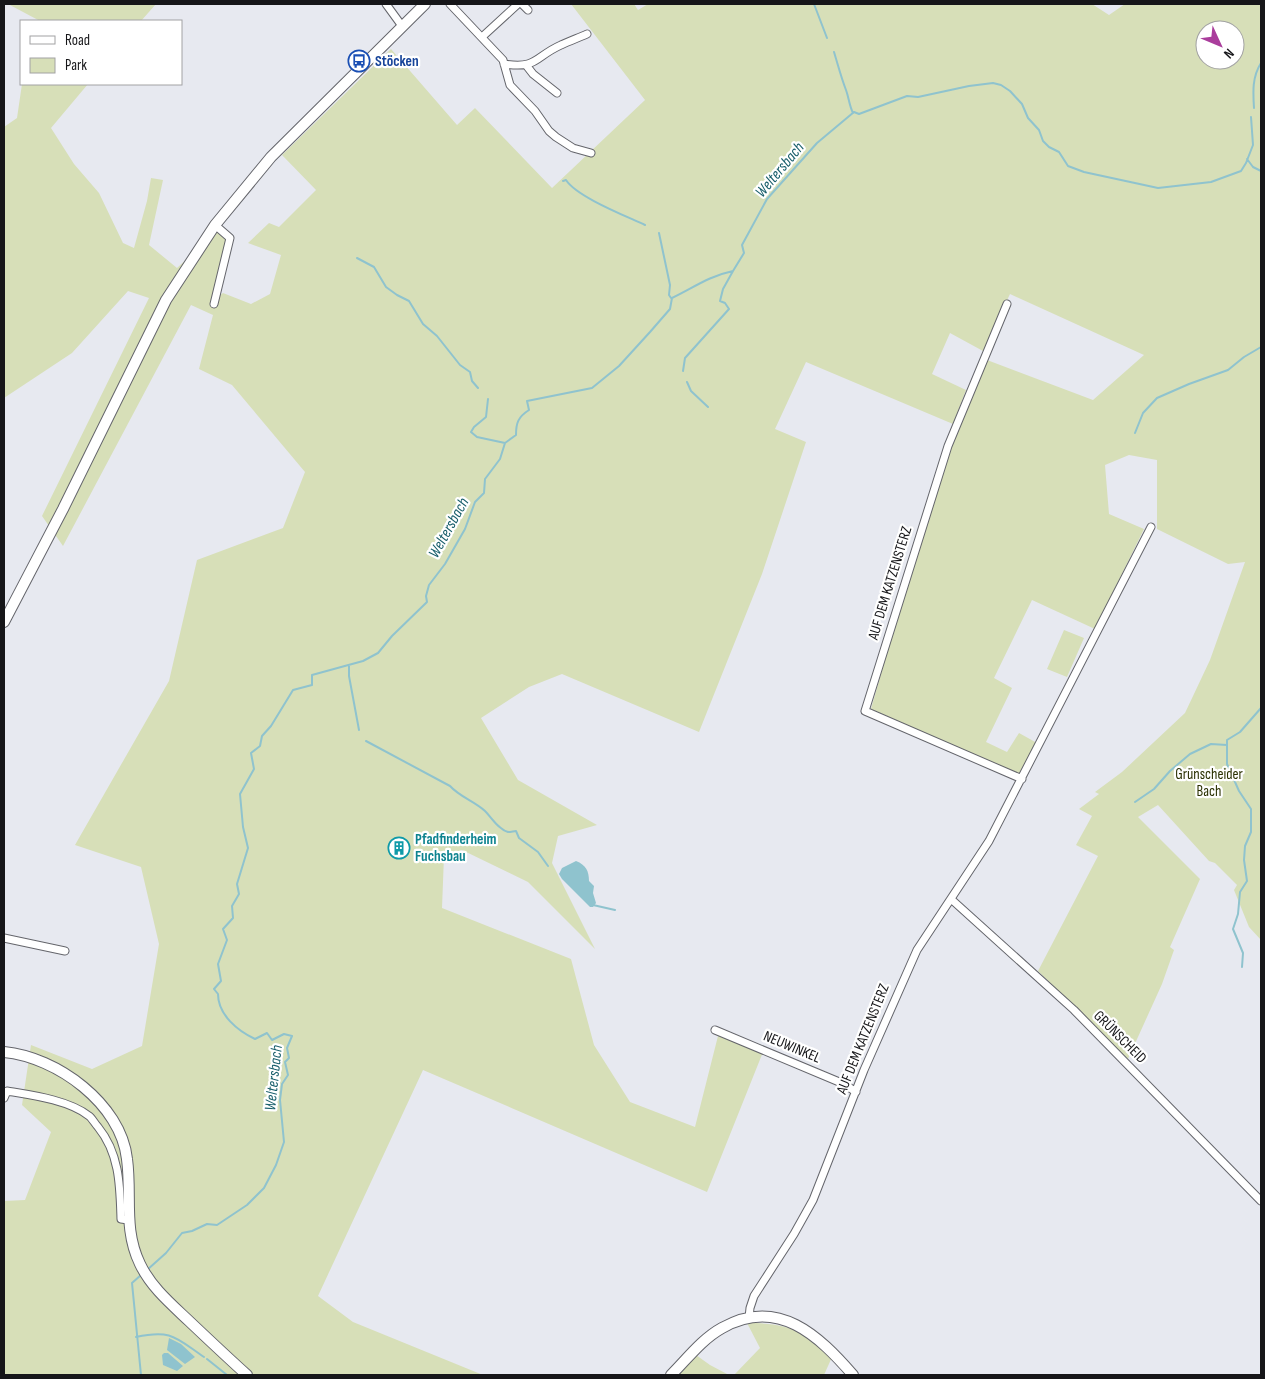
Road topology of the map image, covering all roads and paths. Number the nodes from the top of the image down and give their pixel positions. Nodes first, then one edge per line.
1 (386, 4) edge
2 (425, 4) edge
3 (450, 4) edge
4 (518, 4) edge
5 (522, 4) edge
6 (528, 10) dead end
7 (402, 26) junction
8 (587, 34) dead end
9 (482, 37) junction
10 (504, 64) junction
11 (526, 65) junction
12 (556, 93) dead end
13 (591, 152) dead end
14 (215, 225) junction
15 (214, 304) dead end
16 (1007, 304) dead end
17 (1151, 527) dead end
18 (4, 622) edge
19 (1022, 778) junction
20 (951, 899) junction
21 (5, 938) edge
22 (65, 951) dead end
23 (715, 1030) dead end
24 (4, 1052) edge
25 (856, 1092) junction
26 (4, 1098) edge
27 (1261, 1201) edge
28 (128, 1220) junction
29 (749, 1318) junction
30 (247, 1375) edge
31 (672, 1375) edge
32 (853, 1375) edge

1 - 7 street
2 - 7 main road
3 - 9 street
4 - 9 street
5 - 6 street
7 - 14 main road
8 - 11 street
9 - 10 street
10 - 11 street
10 - 13 street
11 - 12 street
14 - 15 street
14 - 18 main road
16 - 19 street, AUF DEM KATZENSTERZ
17 - 19 street, AUF DEM KATZENSTERZ
19 - 20 street, AUF DEM KATZENSTERZ
20 - 25 street, AUF DEM KATZENSTERZ
20 - 27 street, GRÜNSCHEID
21 - 22 street
23 - 25 street, NEUWINKEL
24 - 28 main road
25 - 29 street, AUF DEM KATZENSTERZ
26 - 28 street
28 - 30 main road
29 - 31 main road
29 - 32 main road

